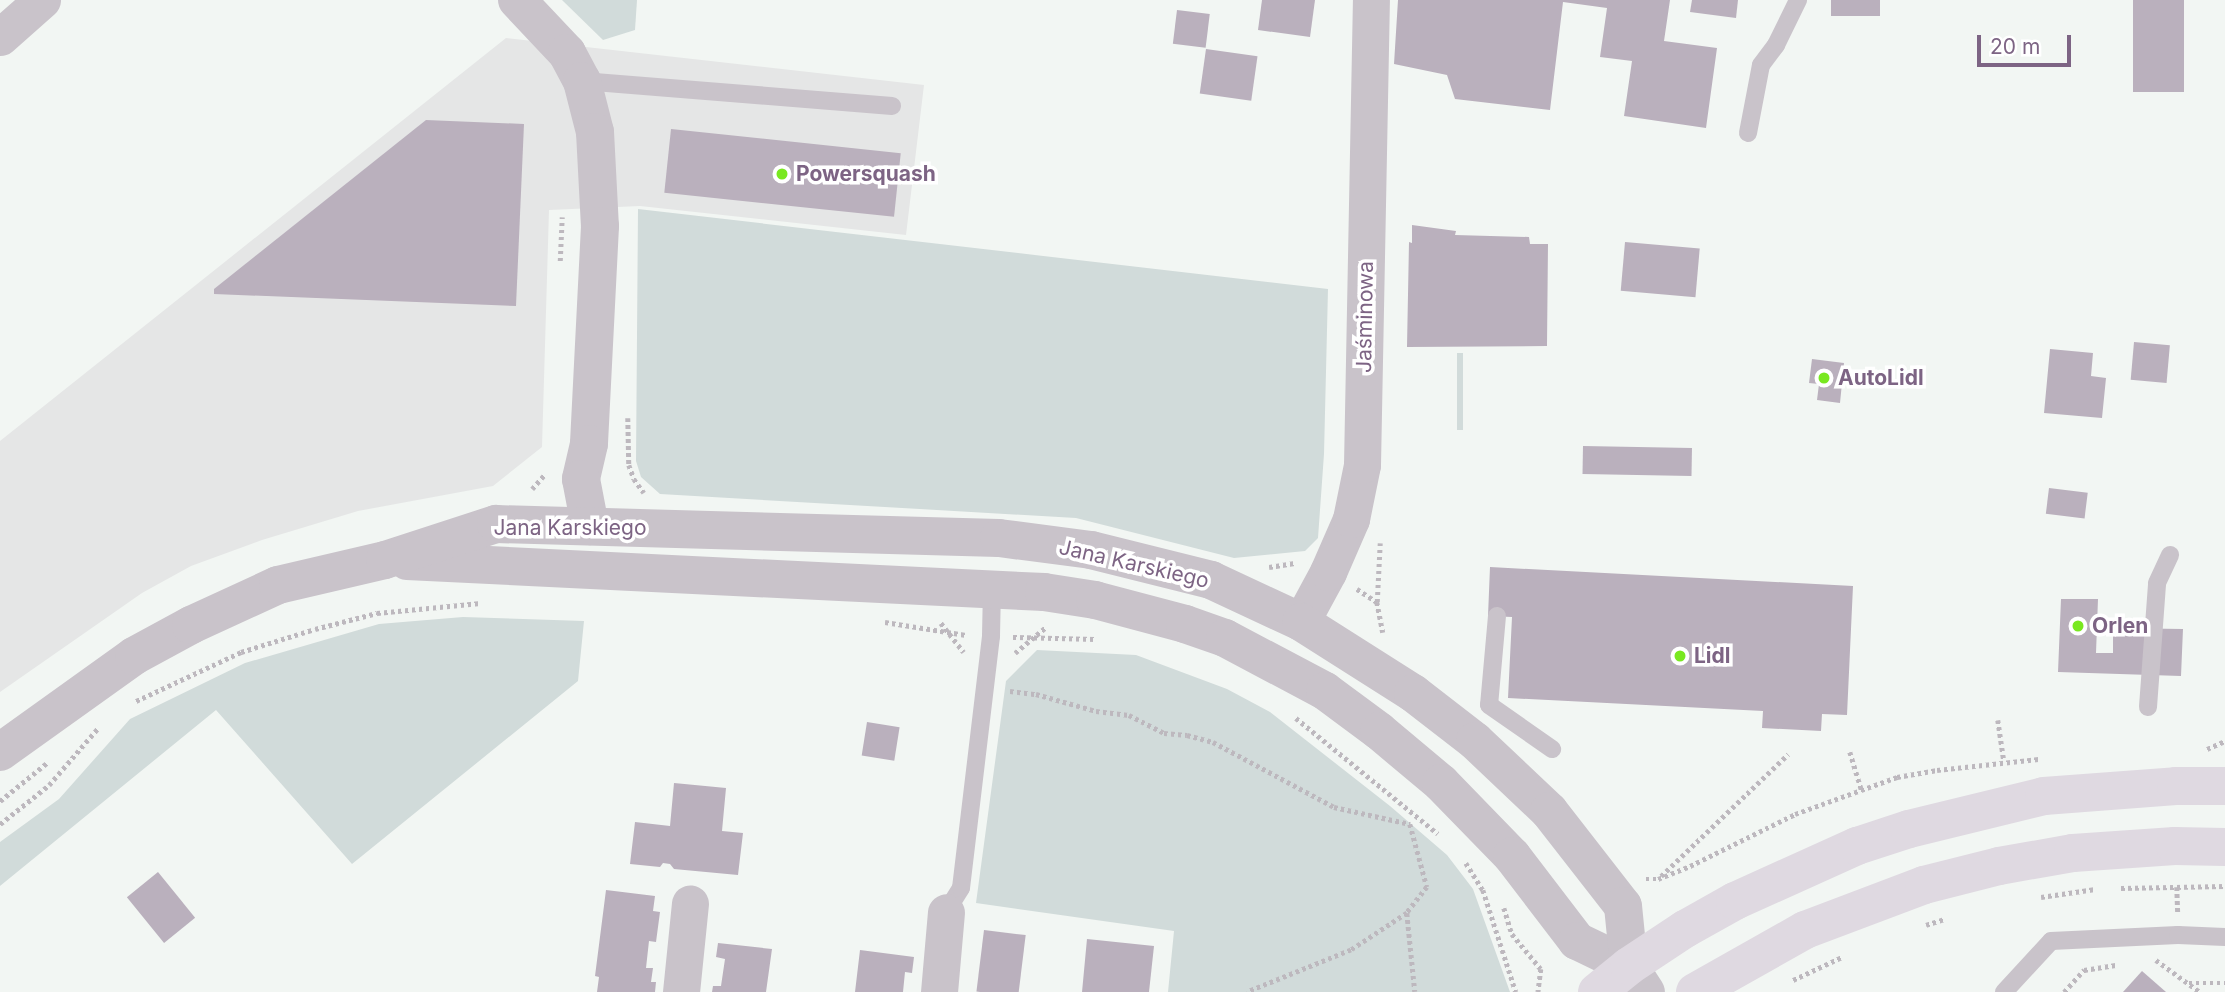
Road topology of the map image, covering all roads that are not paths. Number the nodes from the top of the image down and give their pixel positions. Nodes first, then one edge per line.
1 (43, 0) edge
2 (517, 0) edge
3 (1371, 0) edge
4 (1798, 0) edge
5 (0, 37) edge
6 (582, 81) junction
7 (892, 106) dead end
8 (1748, 133) dead end
9 (590, 526) junction
10 (2171, 555) dead end
11 (385, 560) junction
12 (586, 571) junction
13 (992, 589) junction
14 (1497, 616) dead end
15 (1301, 622) junction
16 (1413, 693) junction
17 (2148, 707) dead end
18 (1379, 732) junction
19 (1552, 749) dead end
20 (0, 752) edge
21 (2225, 786) edge
22 (2224, 843) edge
23 (1776, 880) junction
24 (690, 902) dead end
25 (946, 912) joint
26 (1805, 930) junction
27 (2225, 937) edge
28 (1638, 979) edge
29 (681, 992) edge
30 (939, 992) edge
31 (1597, 992) edge
32 (1695, 992) edge
33 (2004, 992) edge

1 - 5 street
2 - 6 street
3 - 15 street, Jaśminowa
4 - 8 lane
6 - 7 lane
6 - 9 street
9 - 11 street, Jana Karskiego
9 - 12 street
9 - 15 street, Jana Karskiego
10 - 17 lane
11 - 12 street, Jana Karskiego
11 - 20 street, Jana Karskiego
12 - 13 street, Jana Karskiego
13 - 18 street, Jana Karskiego
13 - 25 lane
14 - 19 lane
15 - 16 street, Jana Karskiego
16 - 18 street
16 - 28 street, Jana Karskiego
18 - 28 street, Jana Karskiego
21 - 23 main road
22 - 26 main road
23 - 26 main road
23 - 28 main road
24 - 29 street
25 - 30 street
26 - 32 main road
27 - 33 lane
28 - 31 main road

